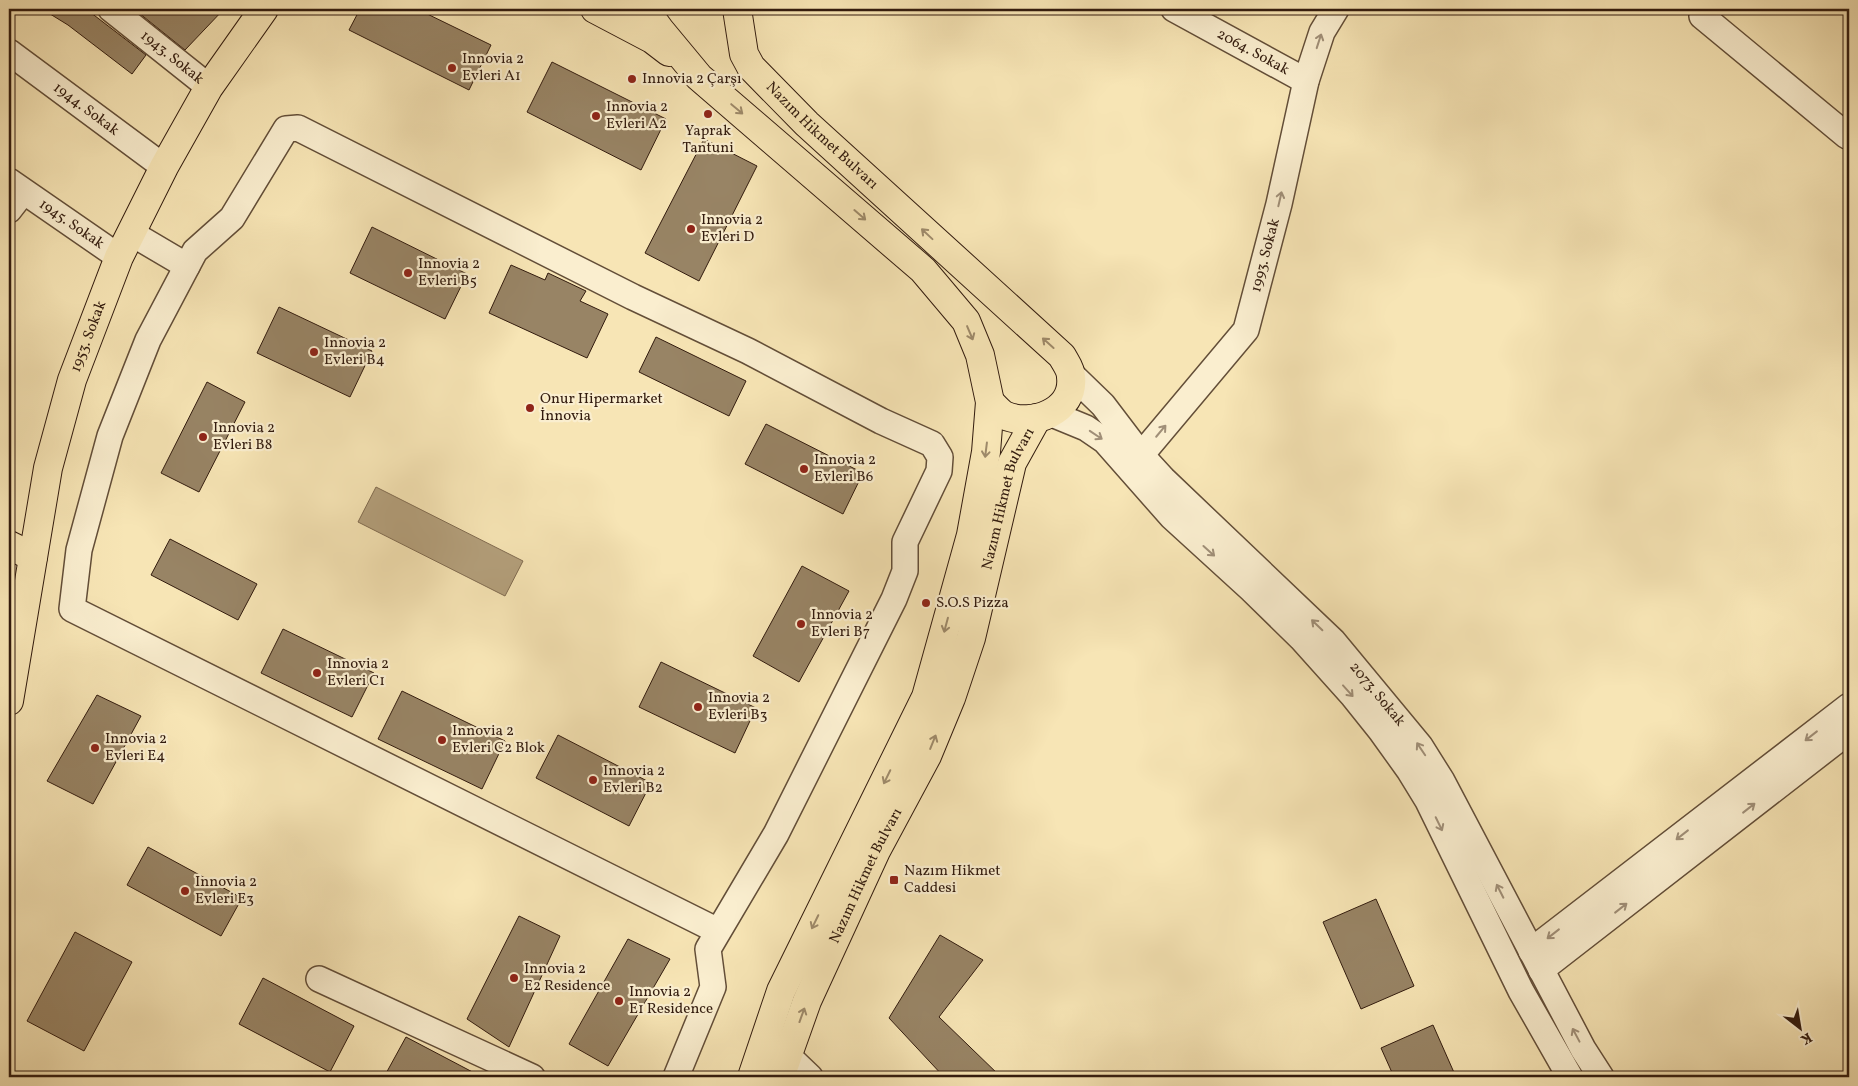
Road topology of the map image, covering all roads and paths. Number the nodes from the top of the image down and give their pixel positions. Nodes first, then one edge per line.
1 (111, 9) edge
2 (264, 9) edge
3 (595, 9) edge
4 (649, 9) edge
5 (722, 9) edge
6 (737, 9) edge
7 (1174, 9) edge
8 (1336, 9) edge
9 (1708, 9) edge
10 (9, 52) edge
11 (744, 54) junction
12 (688, 65) junction
13 (1306, 82) junction
14 (209, 87) junction
15 (1849, 134) edge
16 (164, 167) junction
17 (13, 194) edge
18 (131, 233) junction
19 (119, 257) junction
20 (187, 266) junction
21 (1071, 374) junction
22 (990, 402) junction
23 (1045, 416) junction
24 (1136, 462) junction
25 (9, 545) edge
26 (33, 557) junction
27 (9, 701) edge
28 (1849, 706) edge
29 (1849, 731) edge
30 (718, 931) junction
31 (1536, 960) junction
32 (319, 979) dead end
33 (784, 1066) edge
34 (532, 1077) edge
35 (676, 1077) edge
36 (752, 1077) edge
37 (810, 1077) edge
38 (1570, 1077) edge
39 (1601, 1077) edge

1 - 14 street, 1943. Sokak
2 - 14 main road, 1953. Sokak
3 - 12 main road
4 - 12 main road, Nazım Hikmet Bulvarı
5 - 11 main road
6 - 11 main road, Nazım Hikmet Bulvarı
7 - 13 street, 2064. Sokak
13 -> 8 street, 1993. Sokak
9 - 15 street
10 - 16 street, 1944. Sokak
21 -> 11 main road, Nazım Hikmet Bulvarı
12 -> 22 main road, Nazım Hikmet Bulvarı
24 -> 13 street, 1993. Sokak
14 - 16 main road, 1953. Sokak
16 - 18 main road, 1953. Sokak
17 - 19 street, 1945. Sokak
18 - 19 main road, 1953. Sokak
18 - 20 street
19 - 26 main road, 1953. Sokak
20 - 30 street
20 - 30 street
21 - 23 main road, Nazım Hikmet Bulvarı
21 - 24 street, 2073. Sokak
22 - 23 main road
22 -> 36 main road, Nazım Hikmet Bulvarı
23 -> 24 street, 2073. Sokak
33 -> 23 main road, Nazım Hikmet Bulvarı
31 -> 24 street, 2073. Sokak
24 -> 38 street, 2073. Sokak
25 - 26 main road
26 - 27 main road, 1953. Sokak
28 -> 31 street
31 -> 29 street
30 - 35 street
39 -> 31 street, 2073. Sokak
32 - 34 street
33 - 37 street

